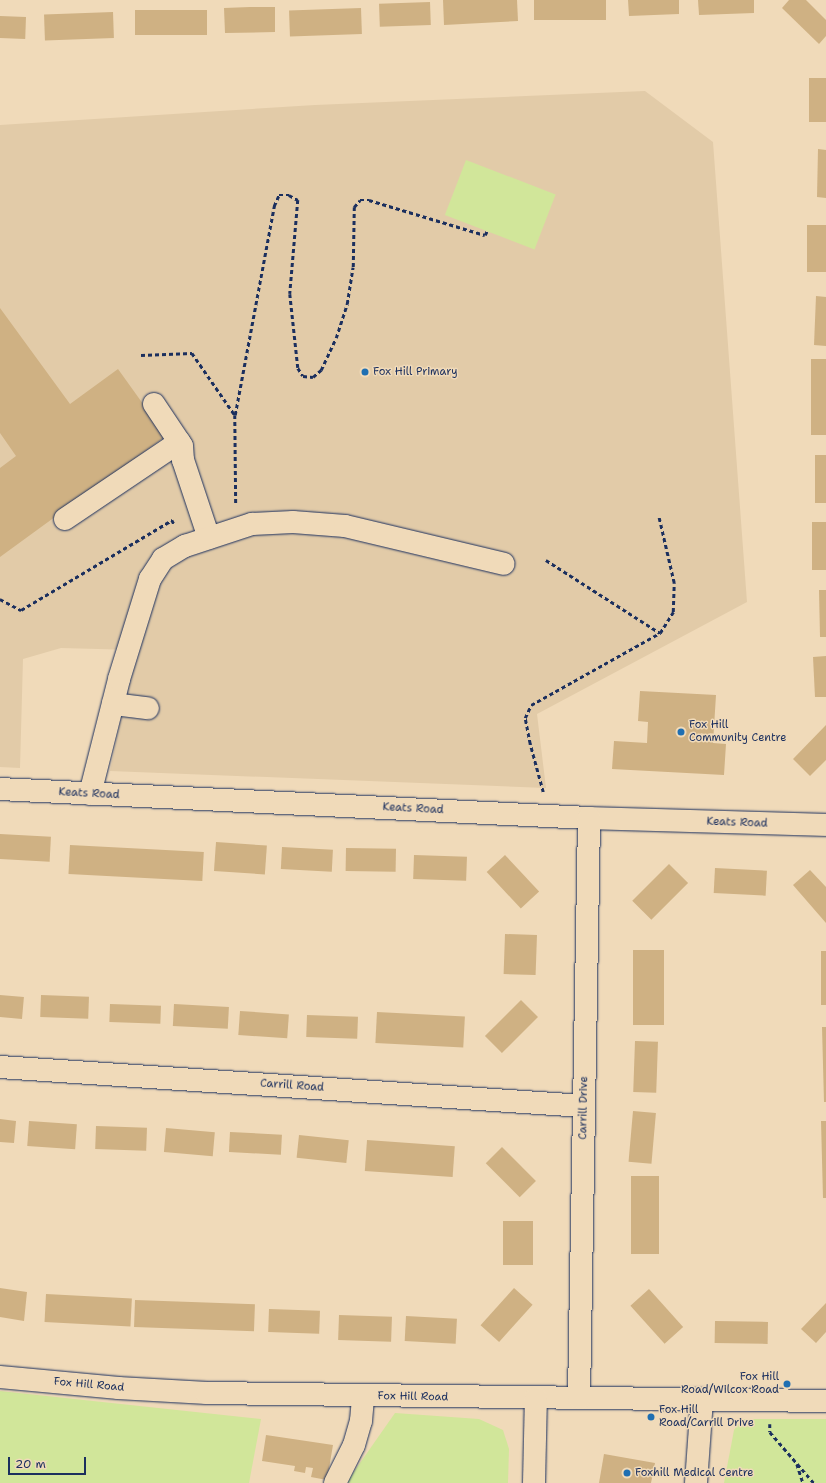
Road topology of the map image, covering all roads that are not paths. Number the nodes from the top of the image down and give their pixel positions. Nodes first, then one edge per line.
1 (154, 404) dead end
2 (179, 442) junction
3 (65, 519) dead end
4 (209, 538) junction
5 (504, 564) dead end
6 (112, 704) junction
7 (148, 708) dead end
8 (0, 789) edge
9 (90, 794) junction
10 (589, 818) junction
11 (826, 825) edge
12 (0, 1068) edge
13 (584, 1106) junction
14 (0, 1377) edge
15 (363, 1396) junction
16 (536, 1398) junction
17 (579, 1398) junction
18 (702, 1400) junction
19 (826, 1401) edge
20 (335, 1483) edge
21 (534, 1483) edge
22 (696, 1483) edge

1 - 2 street
2 - 3 street
2 - 4 street
4 - 5 street
4 - 6 street
6 - 7 street
6 - 9 street
8 - 9 street, Keats Road
9 - 10 street, Keats Road
10 - 11 street, Keats Road
10 - 13 street, Carrill Drive
12 - 13 street, Carrill Road
13 - 17 street, Carrill Drive
14 - 15 street, Fox Hill Road
15 - 16 street, Fox Hill Road
15 - 20 street
16 - 17 street, Fox Hill Road
16 - 21 street
17 - 18 street, Fox Hill Road
18 - 19 street, Fox Hill Road
18 - 22 street

